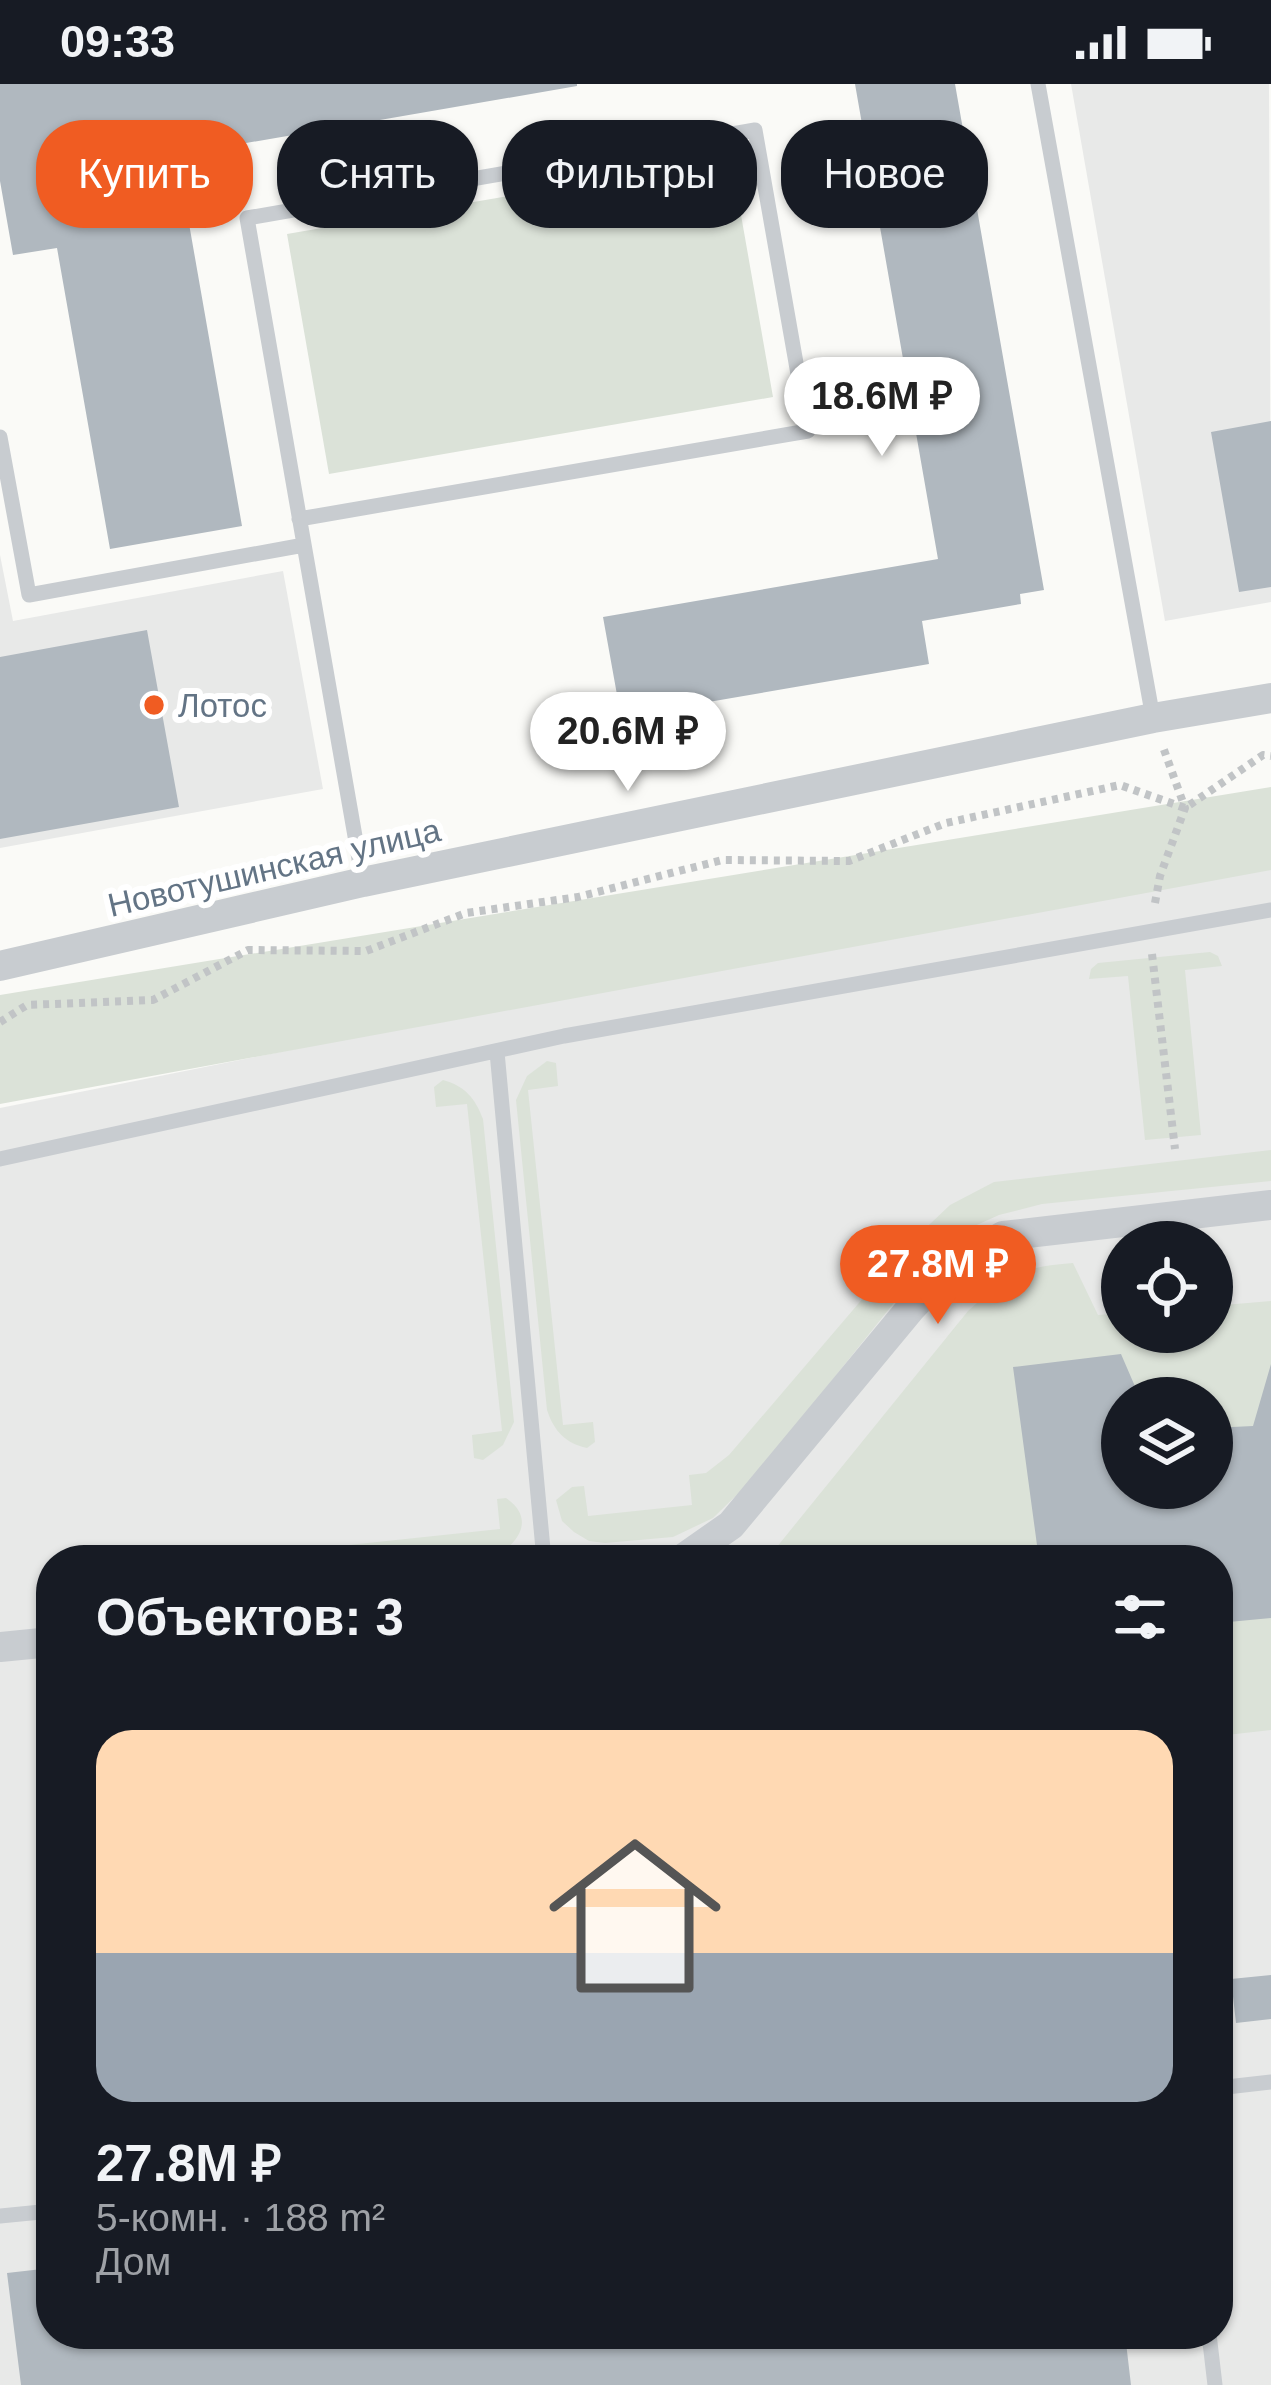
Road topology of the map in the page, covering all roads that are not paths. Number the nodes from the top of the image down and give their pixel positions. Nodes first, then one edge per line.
1 (1038, 84) edge
2 (0, 437) edge
3 (299, 519) junction
4 (304, 545) junction
5 (1271, 698) edge
6 (1153, 718) junction
7 (363, 882) junction
8 (1271, 910) edge
9 (0, 966) edge
10 (497, 1052) junction
11 (0, 1159) edge
12 (1271, 1205) edge
13 (543, 1545) edge
14 (702, 1545) edge
15 (36, 1643) edge
16 (0, 1647) edge
17 (1271, 2082) edge
18 (1233, 2086) edge
19 (36, 2212) edge
20 (0, 2216) edge
21 (1211, 2349) edge
22 (1215, 2385) edge

1 - 6 lane
2 - 4 lane
3 - 3 lane
3 - 4 lane
4 - 7 lane
5 - 6 street, Новотушинская улица
6 - 7 street, Новотушинская улица
7 - 9 street, Новотушинская улица
8 - 10 lane
10 - 11 lane
10 - 13 lane
12 - 14 street
15 - 16 street
17 - 18 lane
19 - 20 lane
21 - 22 lane

